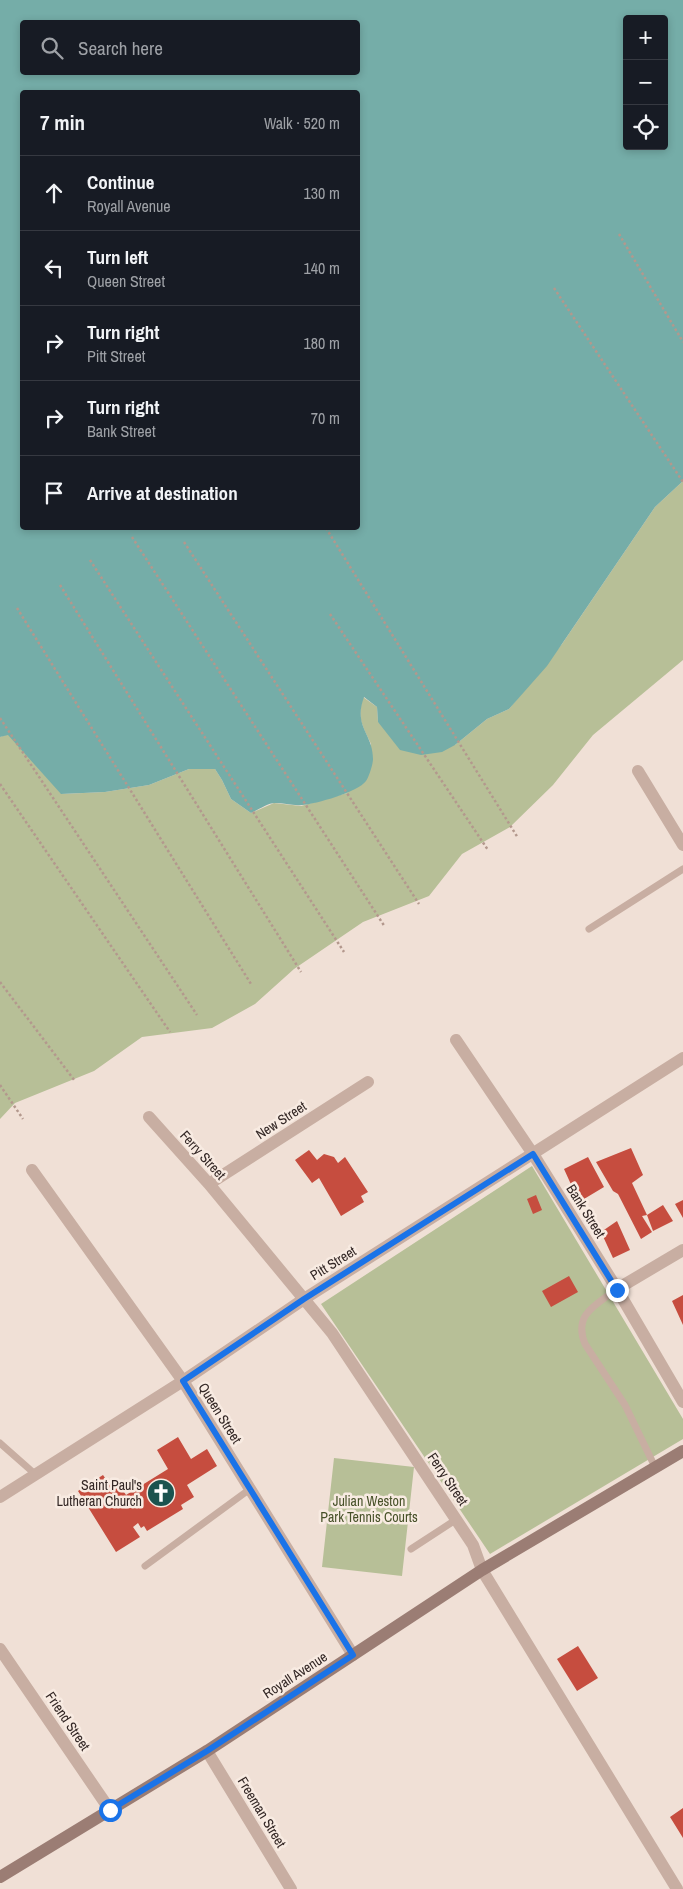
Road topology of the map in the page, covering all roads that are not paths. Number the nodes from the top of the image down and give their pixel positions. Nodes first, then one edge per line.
1 (638, 771) dead end
2 (683, 845) edge
3 (683, 869) edge
4 (589, 929) dead end
5 (456, 1040) dead end
6 (683, 1058) edge
7 (368, 1082) dead end
8 (149, 1117) dead end
9 (533, 1154) junction
10 (32, 1170) dead end
11 (209, 1184) junction
12 (683, 1250) edge
13 (617, 1290) junction
14 (304, 1299) junction
15 (183, 1381) junction
16 (683, 1402) edge
17 (0, 1443) edge
18 (683, 1451) edge
19 (655, 1468) junction
20 (35, 1474) junction
21 (250, 1490) junction
22 (0, 1497) edge
23 (457, 1519) junction
24 (410, 1549) dead end
25 (144, 1566) dead end
26 (482, 1570) junction
27 (0, 1649) edge
28 (353, 1655) junction
29 (207, 1751) junction
30 (110, 1810) junction
31 (0, 1878) edge
32 (290, 1889) edge
33 (677, 1889) edge

1 - 2 street
3 - 4 lane
5 - 9 street, Bank Street
6 - 9 street, Pitt Street
7 - 11 street, New Street
8 - 11 street, Ferry Street
9 - 13 street, Bank Street
9 - 14 street, Pitt Street
10 - 15 street, Queen Street
11 - 14 street, Ferry Street
12 - 13 street
13 - 16 street, Bank Street
13 - 19 lane
14 - 15 street, Pitt Street
14 - 23 street, Ferry Street
15 - 20 street, Pitt Street
15 - 21 street, Queen Street
17 - 20 lane
18 - 19 street, Royall Avenue
19 - 26 street, Royall Avenue
20 - 22 street, Pitt Street
21 - 25 lane
21 - 28 street, Queen Street
23 - 24 lane
23 - 26 street, Ferry Street
26 - 28 street, Royall Avenue
26 - 33 street, Ferry Street
27 - 30 street, Friend Street
28 - 29 street, Royall Avenue
29 - 30 street, Royall Avenue
29 - 32 street, Freeman Street
30 - 31 street, Royall Avenue

